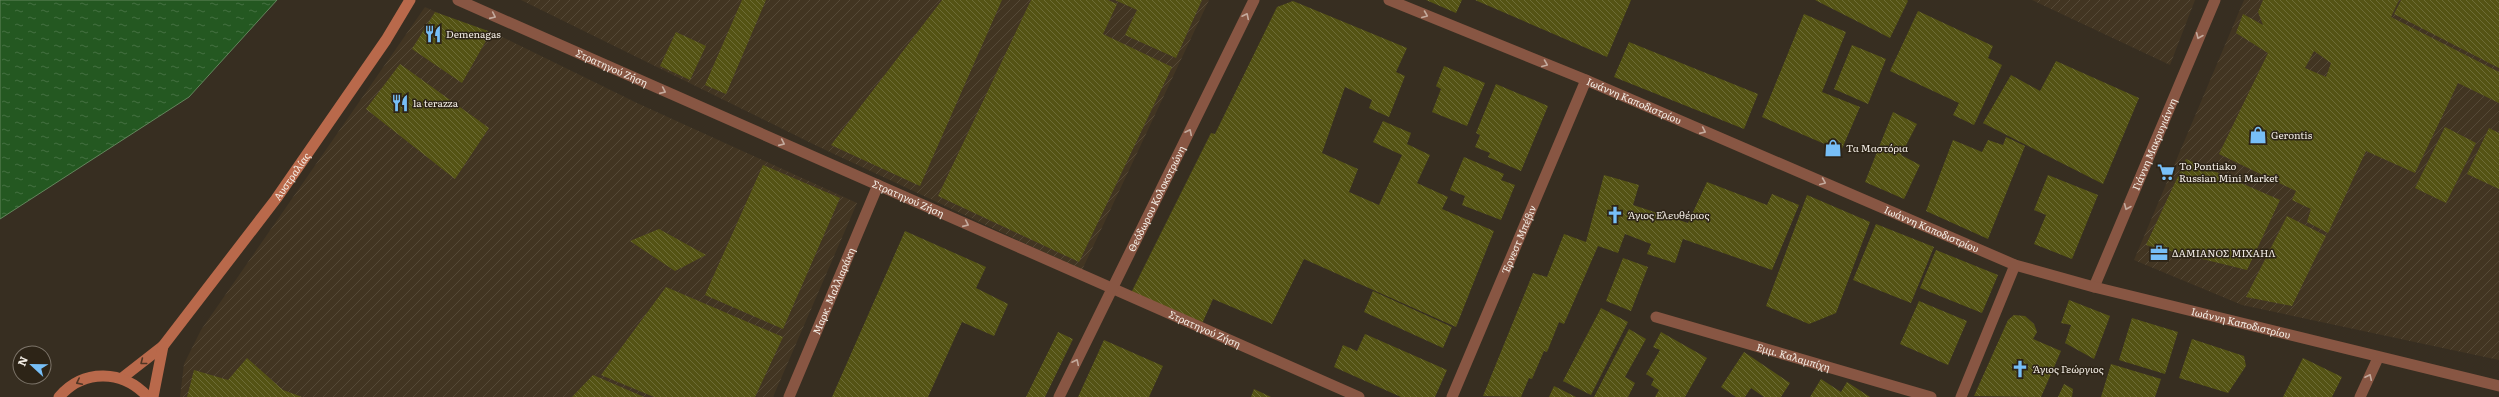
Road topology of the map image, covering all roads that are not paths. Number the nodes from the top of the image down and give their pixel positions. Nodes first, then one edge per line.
1 (410, 0) edge
2 (458, 0) edge
3 (1254, 0) edge
4 (1389, 0) edge
5 (2215, 0) edge
6 (1586, 80) junction
7 (878, 185) junction
8 (2015, 265) junction
9 (2094, 287) junction
10 (1111, 288) junction
11 (1656, 317) dead end
12 (163, 346) junction
13 (2378, 358) junction
14 (122, 378) junction
15 (2499, 386) edge
16 (59, 397) edge
17 (148, 397) edge
18 (153, 397) edge
19 (789, 397) edge
20 (1058, 397) edge
21 (1359, 397) edge
22 (1452, 397) edge
23 (1931, 397) edge
24 (1961, 397) edge
25 (2360, 397) edge

1 - 12 main road, Αυστραλίας
2 -> 7 street, Στρατηγού Ζήση
10 -> 3 street, Θεόδωρου Κολοκοτρώνη
4 -> 6 street, Ιωάννη Καποδιστρίου
5 -> 9 street, Γιάννη Μακρυγιάννη
6 -> 8 street, Ιωάννη Καποδιστρίου
6 - 22 street, Έρνεστ Μπέβιν
7 -> 10 street, Στρατηγού Ζήση
7 - 19 street, Μαρκ. Μαλλιαράκη
8 - 9 street, Ιωάννη Καποδιστρίου
8 - 24 street
9 - 13 street, Ιωάννη Καποδιστρίου
20 -> 10 street, Θεόδωρου Κολοκοτρώνη
10 - 21 street, Στρατηγού Ζήση
11 - 23 street, Εμμ. Καλαμπίχη
12 -> 14 main road
12 - 18 main road
13 - 15 street, Ιωάννη Καποδιστρίου
25 -> 13 street
14 -> 16 main road
14 - 17 main road

